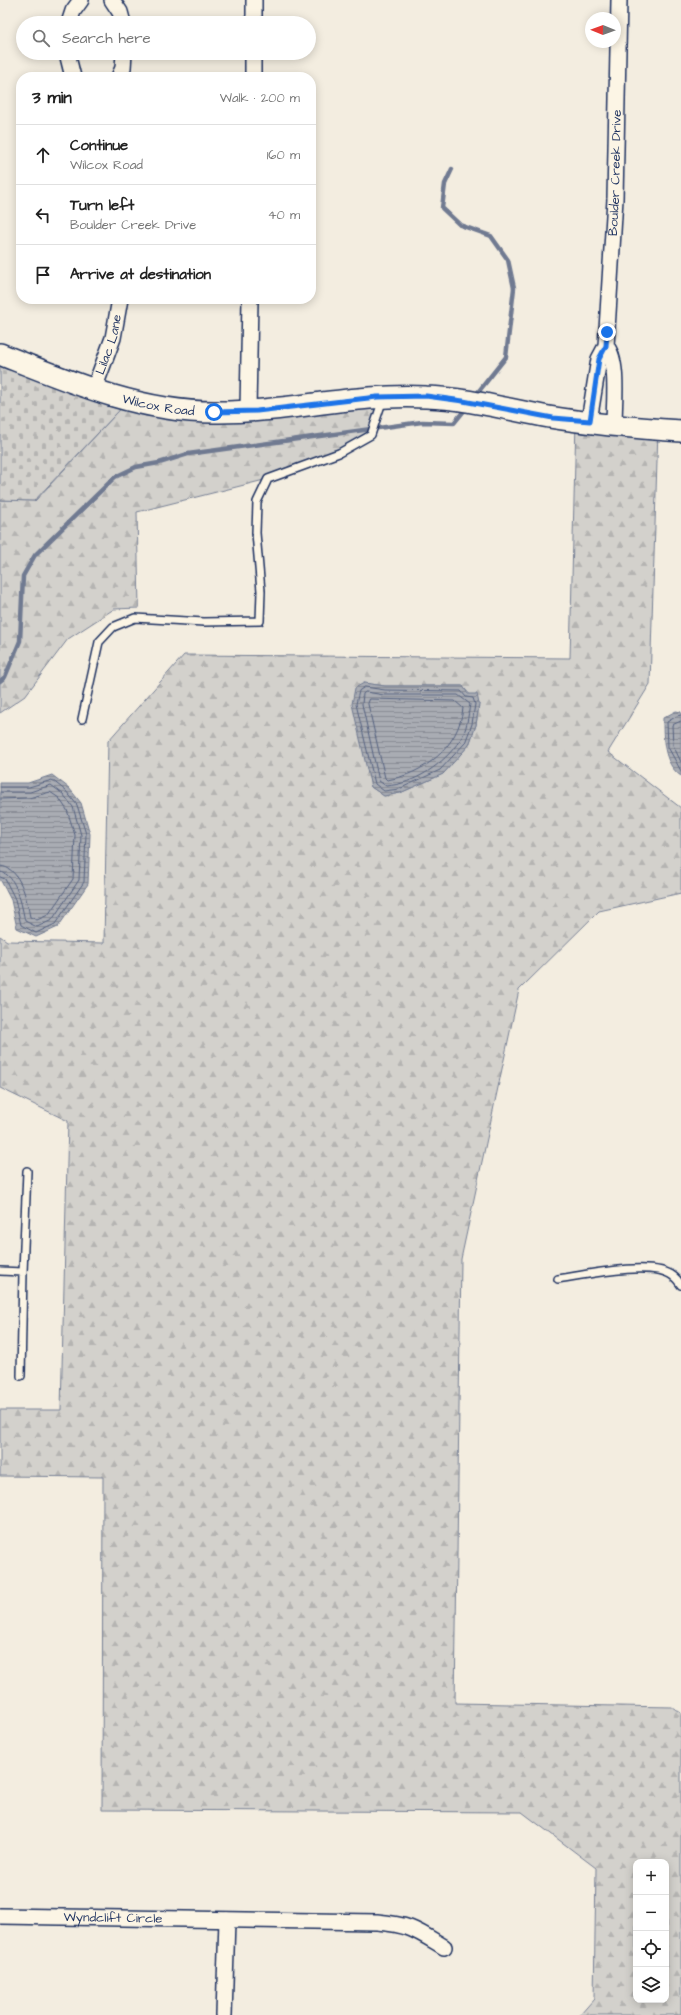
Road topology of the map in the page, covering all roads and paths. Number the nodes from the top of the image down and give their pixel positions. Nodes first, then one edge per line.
1 (81, 0) edge
2 (112, 0) edge
3 (254, 0) edge
4 (619, 0) edge
5 (71, 16) edge
6 (121, 16) edge
7 (254, 16) edge
8 (69, 60) edge
9 (124, 60) edge
10 (253, 60) edge
11 (72, 72) edge
12 (121, 72) edge
13 (253, 72) edge
14 (119, 304) edge
15 (250, 304) edge
16 (606, 346) junction
17 (0, 354) edge
18 (94, 389) junction
19 (384, 397) junction
20 (248, 410) junction
21 (590, 421) junction
22 (614, 424) junction
23 (681, 431) edge
24 (82, 719) dead end
25 (27, 1171) dead end
26 (0, 1271) edge
27 (23, 1272) junction
28 (558, 1279) dead end
29 (681, 1285) edge
30 (21, 1376) dead end
31 (0, 1916) edge
32 (227, 1920) junction
33 (444, 1947) dead end
34 (224, 2015) edge

1 - 5 street
2 - 6 street
3 - 7 street
4 - 16 street, Boulder Creek Drive
8 - 11 street
9 - 12 street
10 - 13 street
14 - 18 street, Lilac Lane
15 - 20 street
16 - 21 street, Boulder Creek Drive
16 - 22 street, Boulder Creek Drive
17 - 18 street, Wilcox Road
18 - 20 street, Wilcox Road
19 - 20 street, Wilcox Road
19 - 21 street, Wilcox Road
19 - 24 lane
21 - 22 street, Wilcox Road
22 - 23 street, Wilcox Road
25 - 27 lane
26 - 27 lane
27 - 30 lane
28 - 29 lane
31 - 32 street, Wyndclift Circle
32 - 33 street, Wyndclift Circle
32 - 34 street

